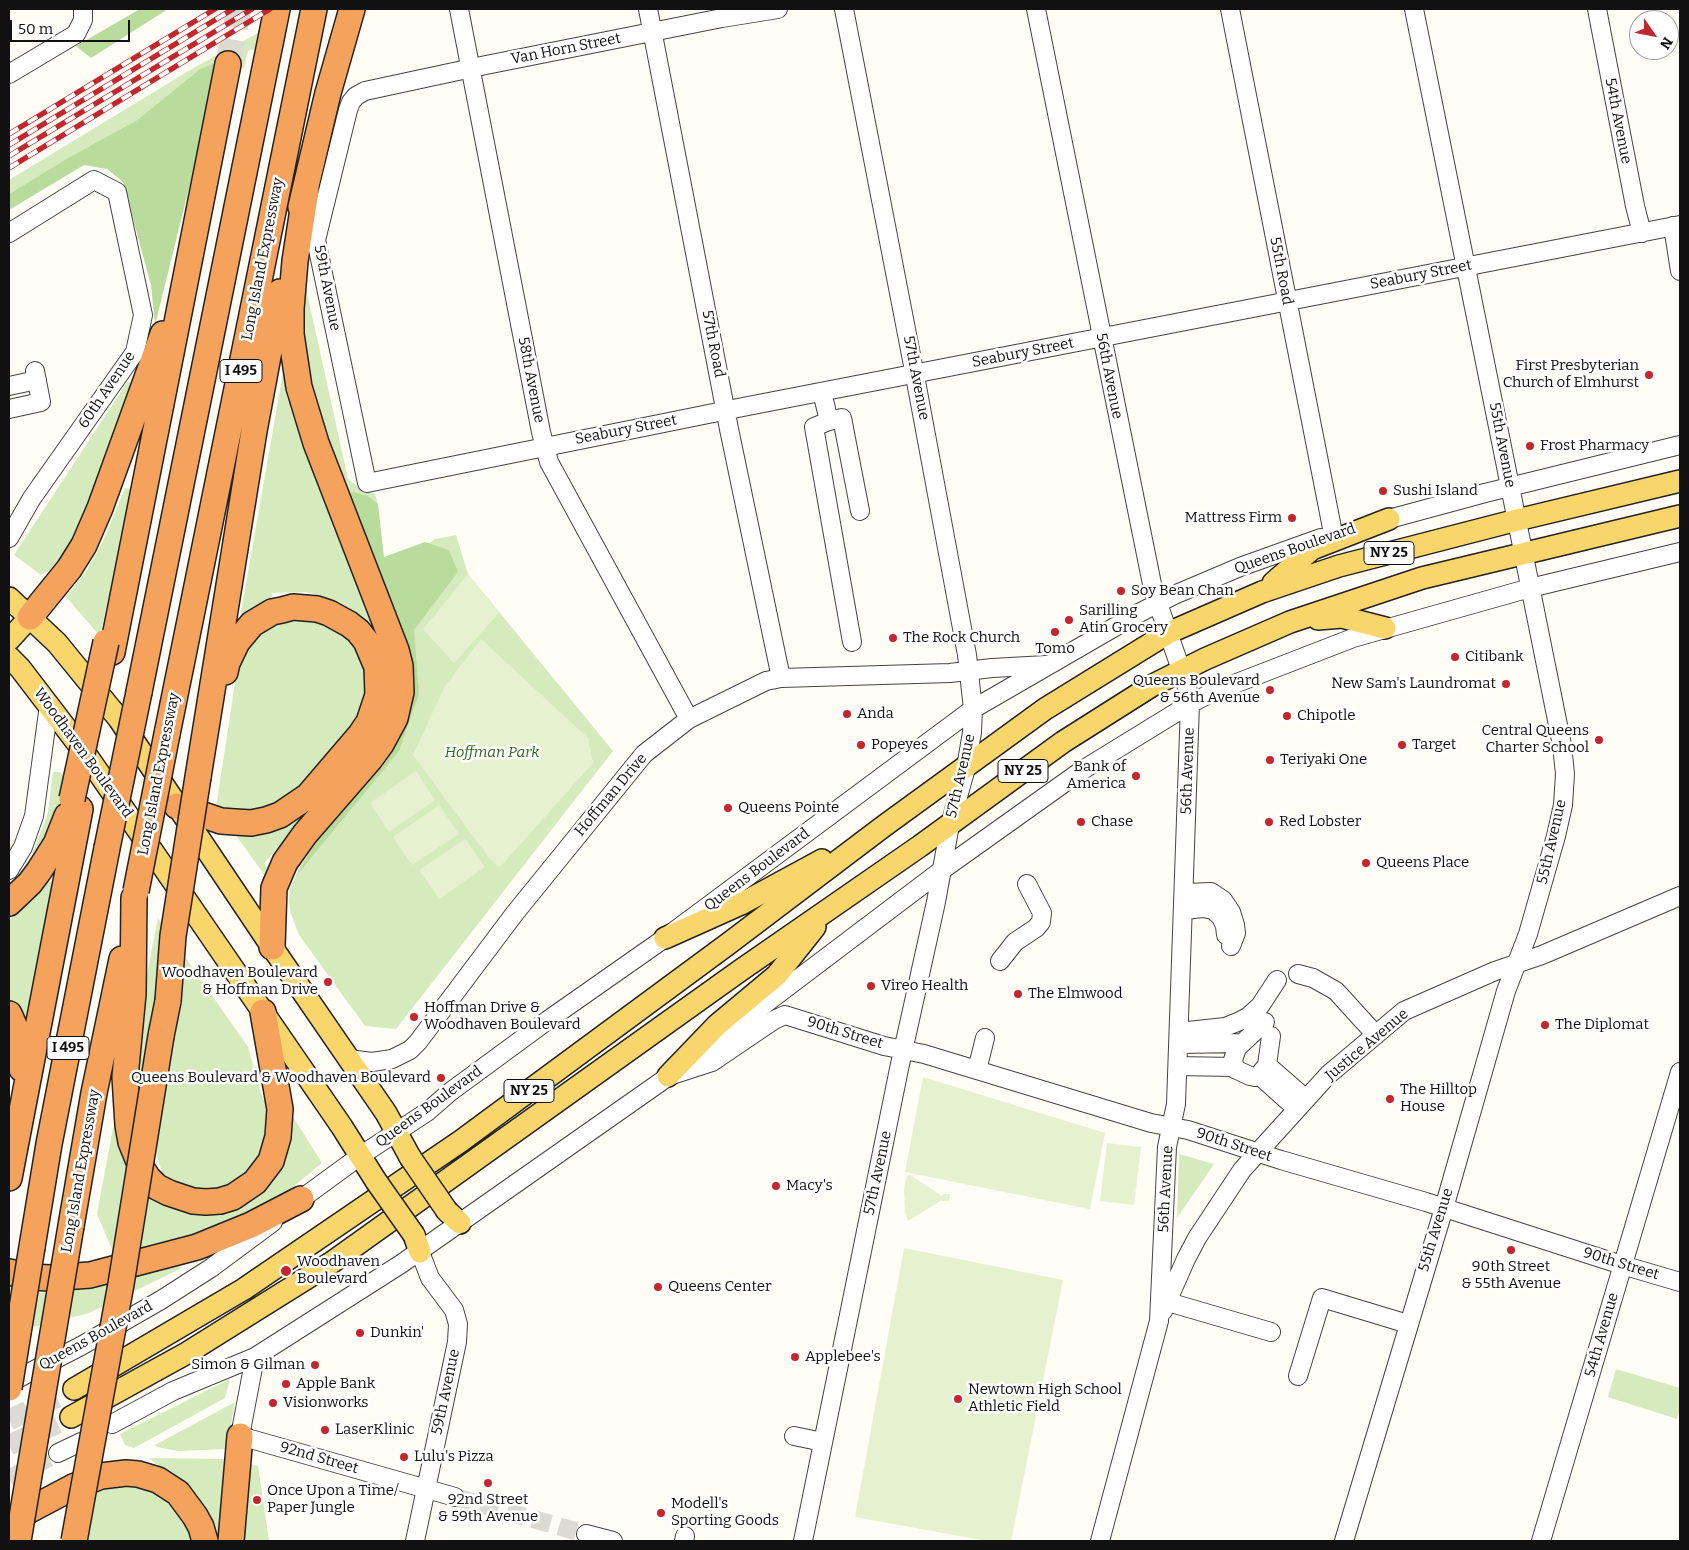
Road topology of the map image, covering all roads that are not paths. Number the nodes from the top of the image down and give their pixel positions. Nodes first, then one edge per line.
1 (83, 9) edge
2 (277, 9) edge
3 (314, 9) edge
4 (352, 9) edge
5 (460, 9) edge
6 (648, 9) edge
7 (778, 9) edge
8 (844, 9) edge
9 (1036, 9) edge
10 (1230, 9) edge
11 (1414, 9) edge
12 (1596, 9) edge
13 (652, 32) junction
14 (228, 64) tunnel mouth
15 (470, 69) junction
16 (9, 74) edge
17 (356, 96) joint
18 (306, 190) junction
19 (1676, 226) edge
20 (9, 233) edge
21 (1642, 233) junction
22 (193, 244) junction
23 (1466, 267) junction
24 (1680, 271) edge
25 (1287, 302) junction
26 (1101, 338) junction
27 (915, 374) junction
28 (9, 386) edge
29 (822, 392) junction
30 (9, 409) edge
31 (726, 410) junction
32 (829, 421) junction
33 (1680, 445) edge
34 (545, 447) junction
35 (1680, 481) edge
36 (367, 483) joint
37 (1510, 486) junction
38 (32, 498) junction
39 (9, 508) edge
40 (860, 511) dead end
41 (1680, 516) edge
42 (1389, 518) junction
43 (1517, 520) junction
44 (1333, 534) junction
45 (9, 538) edge
46 (1680, 552) edge
47 (1523, 553) junction
48 (1530, 588) junction
49 (1262, 592) junction
50 (9, 598) edge
51 (1157, 604) junction
52 (30, 617) junction
53 (1290, 622) junction
54 (1385, 628) junction
55 (1168, 633) junction
56 (9, 640) edge
57 (852, 642) dead end
58 (9, 656) edge
59 (1049, 665) junction
60 (969, 670) junction
61 (1181, 671) junction
62 (781, 678) junction
63 (1190, 704) junction
64 (49, 705) junction
65 (973, 709) junction
66 (690, 719) junction
67 (966, 768) junction
68 (202, 783) junction
69 (76, 804) junction
70 (177, 806) junction
71 (950, 824) junction
72 (884, 826) junction
73 (9, 870) edge
74 (942, 870) junction
75 (1027, 884) dead end
76 (135, 895) junction
77 (1680, 896) edge
78 (1184, 901) junction
79 (9, 903) edge
80 (828, 911) junction
81 (665, 938) junction
82 (272, 947) junction
83 (1226, 948) dead end
84 (1000, 961) dead end
85 (1517, 964) junction
86 (1298, 974) dead end
87 (1277, 980) dead end
88 (263, 1012) junction
89 (9, 1014) edge
90 (1376, 1035) junction
91 (985, 1038) dead end
92 (1178, 1049) junction
93 (903, 1050) junction
94 (1236, 1055) junction
95 (349, 1059) junction
96 (977, 1070) junction
97 (1263, 1070) junction
98 (1680, 1072) edge
99 (668, 1076) junction
100 (1301, 1104) junction
101 (1171, 1126) junction
102 (396, 1132) junction
103 (14, 1146) junction
104 (1258, 1152) junction
105 (360, 1156) junction
106 (9, 1178) edge
107 (301, 1199) junction
108 (1444, 1208) junction
109 (453, 1217) junction
110 (417, 1243) junction
111 (1622, 1265) junction
112 (9, 1272) edge
113 (1680, 1282) edge
114 (1168, 1302) junction
115 (1159, 1321) junction
116 (1408, 1324) junction
117 (1271, 1332) dead end
118 (255, 1357) junction
119 (1298, 1376) dead end
120 (9, 1383) edge
121 (9, 1388) edge
122 (74, 1389) tunnel mouth
123 (71, 1417) tunnel mouth
124 (112, 1424) dead end
125 (240, 1436) junction
126 (794, 1436) dead end
127 (81, 1442) dead end
128 (823, 1442) junction
129 (58, 1453) tunnel mouth
130 (426, 1489) junction
131 (456, 1497) tunnel mouth
132 (9, 1521) edge
133 (586, 1534) tunnel mouth
134 (18, 1541) edge
135 (74, 1541) edge
136 (205, 1541) edge
137 (231, 1541) edge
138 (415, 1541) edge
139 (613, 1541) edge
140 (803, 1541) edge
141 (1100, 1541) edge
142 (1344, 1541) edge
143 (1541, 1541) edge

1 - 16 street
2 - 121 highway, I 495, bridge
3 - 76 highway, Long Island Expressway / I 495, bridge
4 - 18 highway
5 - 15 street, 58th Avenue
6 - 13 street, 57th Road
7 - 13 street, Van Horn Street
8 - 27 street, 57th Avenue
9 - 26 street, 56th Avenue
10 - 25 street, 55th Road
11 - 23 street, 55th Avenue
12 - 21 street, 54th Avenue
13 - 15 street, Van Horn Street
13 - 31 street, 57th Road
14 - 22 highway
15 - 17 street, Van Horn Street
15 - 34 street, 58th Avenue
17 - 36 street, 59th Avenue
18 - 68 highway
18 - 82 highway
19 - 21 street, Seabury Street
19 - 24 street
20 - 38 street, 60th Avenue
21 - 23 street, Seabury Street
22 - 52 highway
22 - 69 highway, bridge
23 - 25 street, Seabury Street
23 - 37 street, 55th Avenue
25 - 26 street, Seabury Street
25 - 44 street, 55th Road
26 - 27 street, Seabury Street
26 - 51 street, 56th Avenue
27 - 29 street, Seabury Street
27 - 60 street, 57th Avenue
28 - 30 street
29 - 31 street, Seabury Street
29 - 32 street
31 - 34 street, Seabury Street
31 - 62 street, 57th Road
32 - 40 street
32 - 57 street
33 - 37 street, Queens Boulevard
34 - 36 street, Seabury Street
34 - 66 street, 58th Avenue
35 - 43 main road, Queens Boulevard / NY 25
37 - 42 street, Queens Boulevard
37 - 43 street, 55th Avenue
38 - 39 street
38 - 45 street, 60th Avenue
41 - 47 main road, NY 25
42 - 44 street, Queens Boulevard
42 - 49 main road
43 - 47 street, 55th Avenue
43 - 49 main road, Queens Boulevard / NY 25
44 - 51 street, Queens Boulevard
46 - 48 street
47 - 48 street, 55th Avenue
47 - 53 main road, NY 25
48 - 54 street
48 - 85 street, 55th Avenue
49 - 55 main road, Queens Boulevard / NY 25
50 - 52 main road
51 - 55 street, 56th Avenue
51 - 59 street, Queens Boulevard
52 - 56 main road
52 - 70 main road
53 - 54 main road
53 - 61 main road, NY 25
54 - 63 street
55 - 61 street, 56th Avenue
55 - 67 main road, Queens Boulevard / NY 25
58 - 64 main road, Woodhaven Boulevard
59 - 60 street, Hoffman Drive
59 - 65 street, Queens Boulevard
60 - 62 street, Hoffman Drive
60 - 65 street, 57th Avenue
61 - 63 street, 56th Avenue
61 - 71 main road, NY 25
62 - 66 street, Hoffman Drive
63 - 74 street
63 - 78 street, 56th Avenue
64 - 73 street
64 - 88 main road, Woodhaven Boulevard
65 - 67 street, 57th Avenue
65 - 81 street, Queens Boulevard
66 - 95 street, Hoffman Drive
67 - 71 street, 57th Avenue
67 - 72 main road, Queens Boulevard / NY 25
68 - 70 highway
68 - 135 highway, bridge
69 - 79 highway
69 - 103 highway
70 - 82 main road
71 - 74 street, 57th Avenue
71 - 80 main road, NY 25
72 - 81 main road
72 - 122 main road, Queens Boulevard / NY 25
74 - 93 street, 57th Avenue
74 - 99 street
75 - 84 street
76 - 88 highway
76 - 134 highway, Long Island Expressway / I 495, bridge
77 - 85 street, Justice Avenue
78 - 83 street
78 - 92 street, 56th Avenue
80 - 99 main road
80 - 123 main road, NY 25
81 - 102 street, Queens Boulevard
82 - 95 main road
85 - 90 street, Justice Avenue
85 - 108 street, 55th Avenue
86 - 90 street
87 - 92 street
88 - 105 main road, Woodhaven Boulevard
89 - 103 highway
90 - 100 street, Justice Avenue
91 - 96 street
92 - 94 street
92 - 94 street
92 - 101 street, 56th Avenue
93 - 96 street, 90th Street
93 - 99 street, 90th Street
93 - 128 street, 57th Avenue
94 - 97 street
94 - 97 street
95 - 102 main road
96 - 101 street, 90th Street
97 - 100 street
98 - 111 street, 54th Avenue
99 - 109 street
100 - 104 street, Justice Avenue
101 - 104 street, 90th Street
101 - 115 street, 56th Avenue
102 - 105 street, Queens Boulevard
102 - 109 main road, bridge
103 - 106 highway
104 - 108 street, 90th Street
104 - 114 street, Justice Avenue
105 - 107 street, Queens Boulevard
105 - 110 main road, Woodhaven Boulevard, bridge
107 - 112 highway
107 - 120 street, Queens Boulevard
108 - 111 street, 90th Street
108 - 116 street, 55th Avenue
109 - 110 street
110 - 118 street
110 - 130 street, 59th Avenue
111 - 113 street, 90th Street
111 - 143 street, 54th Avenue
114 - 115 street, Justice Avenue
114 - 117 street
115 - 141 street, 56th Avenue
116 - 119 street
116 - 142 street, 55th Avenue
118 - 124 street
118 - 125 street
125 - 130 street, 92nd Street
125 - 137 highway
126 - 128 street
127 - 129 street
128 - 140 street, 57th Avenue
130 - 131 street, 92nd Street
130 - 138 street, 59th Avenue
132 - 136 highway
133 - 139 street

